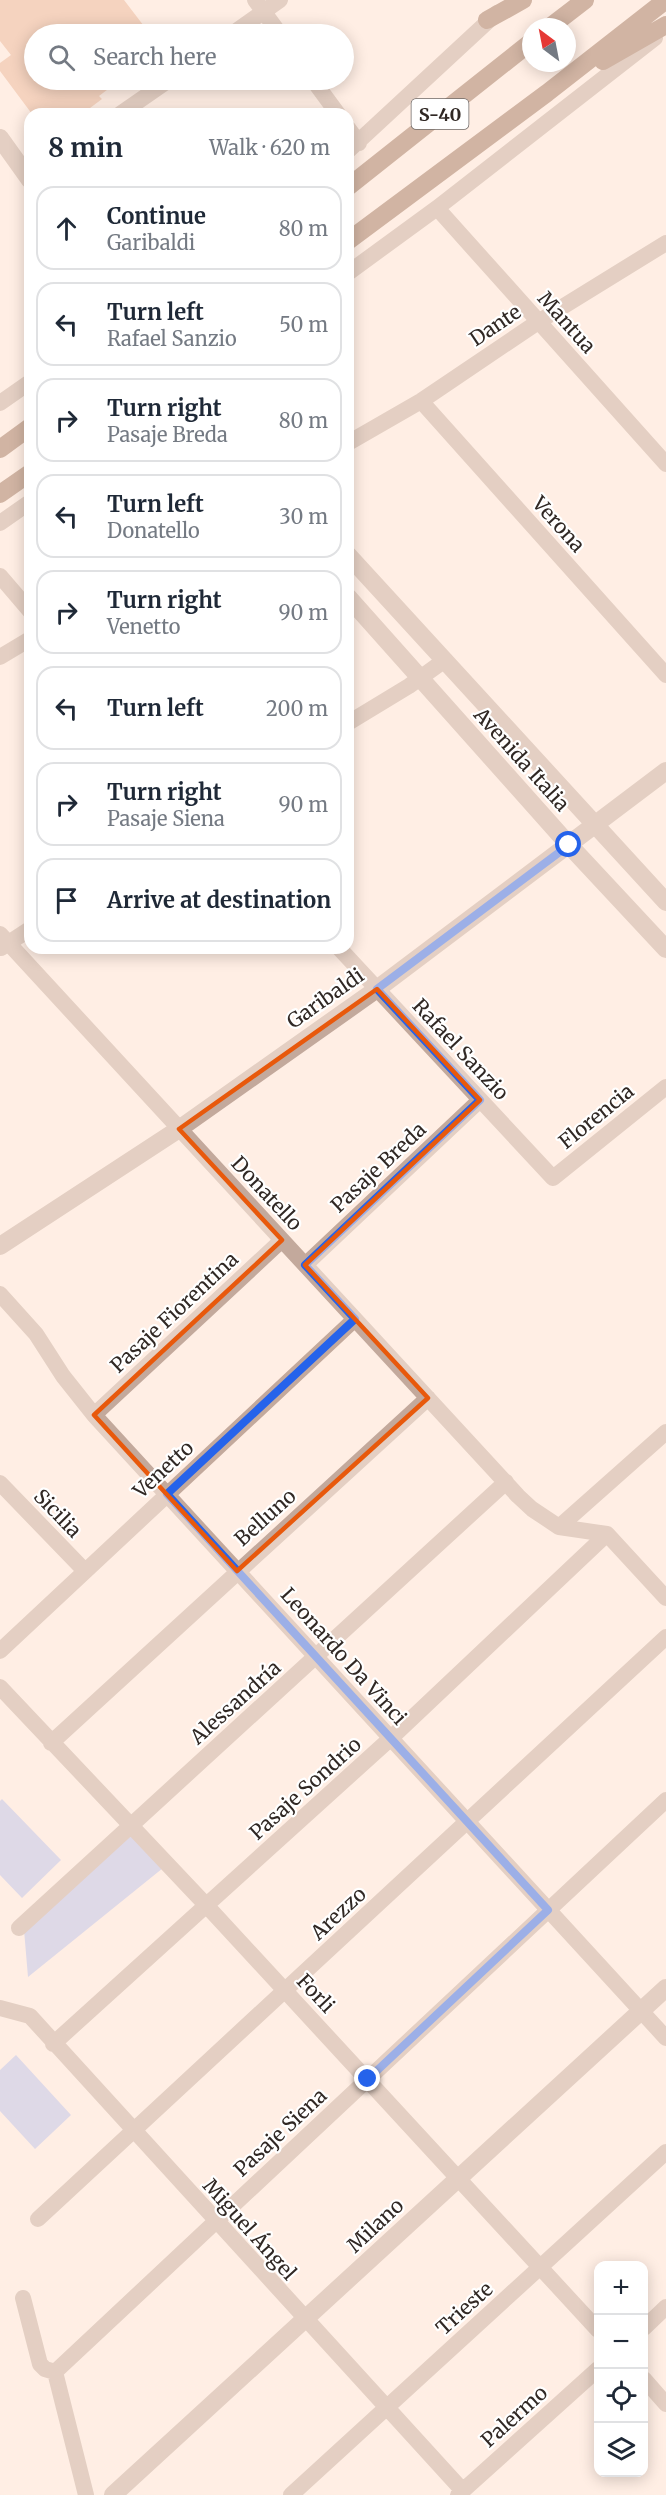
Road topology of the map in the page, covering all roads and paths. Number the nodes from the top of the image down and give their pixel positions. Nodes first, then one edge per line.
1 (280, 0) edge
2 (515, 0) edge
3 (523, 0) edge
4 (585, 0) edge
5 (666, 0) edge
6 (259, 6) edge
7 (562, 18) edge
8 (487, 20) junction
9 (242, 24) edge
10 (272, 24) edge
11 (666, 25) edge
12 (666, 30) edge
13 (522, 49) edge
14 (155, 90) edge
15 (320, 90) edge
16 (547, 93) junction
17 (129, 108) edge
18 (334, 108) edge
19 (0, 138) edge
20 (354, 147) edge
21 (24, 171) edge
22 (354, 181) edge
23 (418, 189) junction
24 (436, 208) junction
25 (354, 237) edge
26 (666, 243) edge
27 (354, 250) edge
28 (354, 269) edge
29 (538, 322) junction
30 (24, 386) edge
31 (420, 401) junction
32 (0, 403) edge
33 (24, 431) edge
34 (354, 440) edge
35 (0, 448) edge
36 (666, 464) edge
37 (24, 477) edge
38 (0, 494) edge
39 (24, 506) edge
40 (0, 523) edge
41 (354, 561) edge
42 (0, 576) edge
43 (24, 604) edge
44 (354, 604) edge
45 (24, 643) edge
46 (0, 657) edge
47 (445, 660) junction
48 (666, 675) edge
49 (420, 679) junction
50 (354, 719) edge
51 (666, 771) edge
52 (596, 825) junction
53 (569, 845) junction
54 (666, 902) edge
55 (24, 932) edge
56 (3, 942) edge
57 (666, 949) edge
58 (345, 954) edge
59 (377, 989) junction
60 (666, 1086) edge
61 (480, 1100) junction
62 (179, 1129) junction
63 (554, 1179) joint
64 (282, 1240) junction
65 (0, 1246) edge
66 (305, 1265) junction
67 (0, 1294) edge
68 (355, 1319) junction
69 (428, 1398) junction
70 (94, 1415) junction
71 (666, 1432) edge
72 (506, 1482) junction
73 (0, 1483) edge
74 (167, 1494) junction
75 (559, 1527) junction
76 (607, 1534) junction
77 (85, 1571) junction
78 (237, 1571) junction
79 (666, 1598) edge
80 (666, 1637) edge
81 (3, 1642) edge
82 (316, 1656) junction
83 (0, 1687) edge
84 (391, 1738) junction
85 (51, 1743) junction
86 (666, 1800) edge
87 (467, 1821) junction
88 (130, 1825) junction
89 (206, 1905) junction
90 (548, 1910) junction
91 (19, 1928) dead end
92 (666, 1988) edge
93 (285, 1991) junction
94 (0, 2008) edge
95 (641, 2011) junction
96 (666, 2038) edge
97 (53, 2044) junction
98 (368, 2079) junction
99 (133, 2131) junction
100 (666, 2152) edge
101 (459, 2177) junction
102 (38, 2219) dead end
103 (216, 2222) junction
104 (541, 2266) junction
105 (24, 2298) dead end
106 (666, 2307) edge
107 (305, 2319) junction
108 (648, 2324) edge
109 (594, 2326) edge
110 (55, 2372) junction
111 (594, 2373) edge
112 (648, 2384) edge
113 (666, 2404) edge
114 (386, 2408) junction
115 (461, 2493) edge
116 (86, 2495) edge
117 (113, 2495) edge
118 (291, 2495) edge

1 - 6 street
2 - 8 street
3 - 8 main road
4 - 7 main road
5 - 16 main road, S-40
6 - 9 street
6 - 10 street
8 - 20 street
11 - 16 main road
12 - 24 street
13 - 22 main road, S-40
14 - 17 street
15 - 18 street
16 - 23 main road, S-40
19 - 21 street
23 - 25 main road, S-40
23 - 27 main road
24 - 28 street
24 - 29 street, Mantua
26 - 29 street, Dante
29 - 31 street, Dante
29 - 36 street, Mantua
30 - 32 street
31 - 34 street, Dante
31 - 48 street, Verona
33 - 35 main road
37 - 38 main road
39 - 40 street
41 - 47 street, Avenida Italia
42 - 43 street
44 - 49 street, Avenida Italia
45 - 46 street
47 - 49 street
47 - 52 street, Avenida Italia
49 - 50 street
49 - 53 street, Avenida Italia
51 - 52 street, Garibaldi
52 - 53 street, Garibaldi
52 - 54 street, Avenida Italia
53 - 57 street, Avenida Italia
53 - 59 street, Garibaldi
55 - 56 street
56 - 62 street, Donatello
58 - 59 street, Rafael Sanzio
59 - 61 street, Rafael Sanzio
59 - 62 street, Garibaldi
60 - 63 street, Florencia
61 - 63 street, Rafael Sanzio
61 - 66 street, Pasaje Breda
62 - 64 street, Donatello
62 - 65 street, Garibaldi
64 - 66 street, Donatello
64 - 70 street, Pasaje Fiorentina
66 - 68 street, Donatello
67 - 70 street, Leonardo Da Vinci
68 - 69 street, Donatello
68 - 74 street, Venetto
69 - 72 street, Donatello
69 - 78 street, Belluno
70 - 74 street, Leonardo Da Vinci
71 - 75 street
72 - 75 street, Donatello
72 - 82 street, Alessandría
73 - 77 street, Sicilia
74 - 77 street, Venetto
74 - 78 street, Leonardo Da Vinci
75 - 76 street
76 - 79 street
76 - 84 street, Pasaje Sondrio
77 - 81 street, Venetto
78 - 82 street, Leonardo Da Vinci
78 - 85 street, Belluno
80 - 87 street, Arezzo
82 - 84 street, Leonardo Da Vinci
82 - 88 street, Alessandría
83 - 85 street, Forli
84 - 87 street, Leonardo Da Vinci
84 - 89 street, Pasaje Sondrio
85 - 88 street, Forli
86 - 90 street, Pasaje Siena
87 - 90 street, Leonardo Da Vinci
87 - 93 street, Arezzo
88 - 89 street, Forli
88 - 91 street, Alessandría
89 - 93 street, Forli
89 - 97 street, Pasaje Sondrio
90 - 95 street, Leonardo Da Vinci
90 - 98 street, Pasaje Siena
92 - 95 street, Milano
93 - 98 street, Forli
93 - 99 street, Arezzo
94 - 97 street, Miguel Ángel
95 - 96 street, Leonardo Da Vinci
95 - 101 street, Milano
97 - 99 street, Miguel Ángel
98 - 101 street, Forli
98 - 103 street, Pasaje Siena
99 - 102 street, Arezzo
99 - 103 street, Miguel Ángel
100 - 104 street, Trieste
101 - 104 street, Forli
101 - 107 street, Milano
103 - 107 street, Miguel Ángel
103 - 110 street, Pasaje Siena
104 - 109 street, Forli
104 - 114 street, Trieste
105 - 110 street
106 - 108 street
107 - 114 street, Miguel Ángel
107 - 117 street, Milano
110 - 116 street
111 - 115 street, Palermo
112 - 113 street
114 - 115 street, Miguel Ángel
114 - 118 street, Trieste

